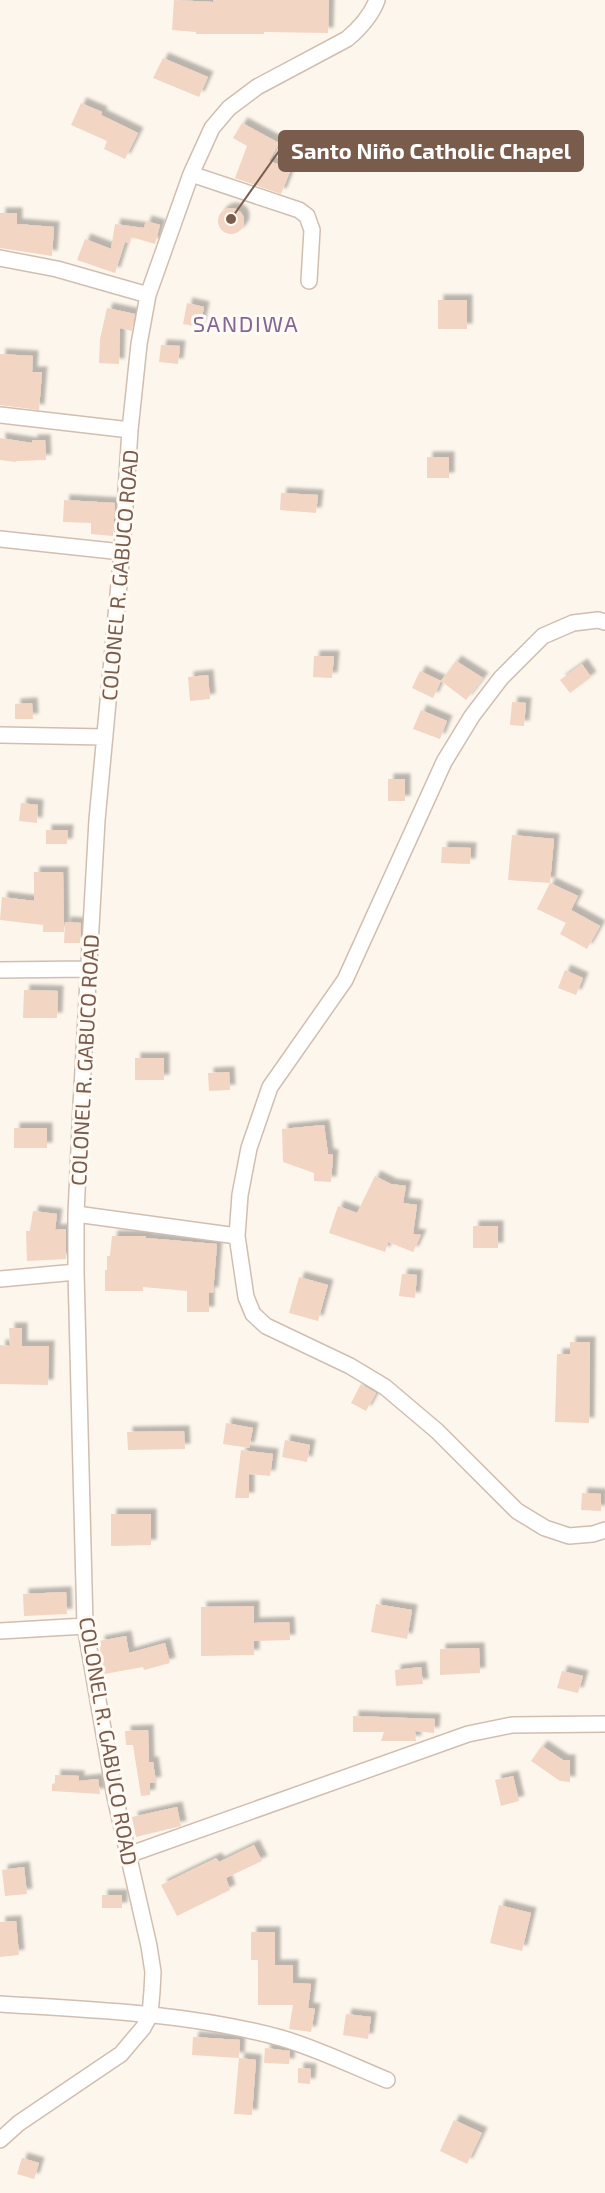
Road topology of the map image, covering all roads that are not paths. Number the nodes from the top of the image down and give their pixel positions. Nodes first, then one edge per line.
1 (377, 0) edge
2 (191, 174) junction
3 (0, 258) edge
4 (309, 281) dead end
5 (148, 295) junction
6 (0, 415) edge
7 (130, 430) junction
8 (0, 539) edge
9 (122, 552) junction
10 (605, 622) edge
11 (0, 735) edge
12 (105, 737) junction
13 (88, 969) junction
14 (0, 970) edge
15 (76, 1214) junction
16 (237, 1236) junction
17 (76, 1272) junction
18 (0, 1279) edge
19 (605, 1530) edge
20 (85, 1626) junction
21 (0, 1631) edge
22 (605, 1724) edge
23 (128, 1855) junction
24 (0, 2004) edge
25 (150, 2015) junction
26 (387, 2080) dead end
27 (0, 2140) edge

1 - 2 street, COLONEL R. GABUCO ROAD
2 - 4 street
2 - 5 street, COLONEL R. GABUCO ROAD
3 - 5 street
5 - 7 street, COLONEL R. GABUCO ROAD
6 - 7 street
7 - 9 street, COLONEL R. GABUCO ROAD
8 - 9 street
9 - 12 street, COLONEL R. GABUCO ROAD
10 - 16 street
11 - 12 street
12 - 13 street, COLONEL R. GABUCO ROAD
13 - 14 street
13 - 15 street, COLONEL R. GABUCO ROAD
15 - 16 street
15 - 17 street, COLONEL R. GABUCO ROAD
16 - 19 street
17 - 18 street
17 - 20 street, COLONEL R. GABUCO ROAD
20 - 21 street
20 - 23 street, COLONEL R. GABUCO ROAD
22 - 23 street
23 - 25 street, COLONEL R. GABUCO ROAD
24 - 25 street
25 - 26 street
25 - 27 street

